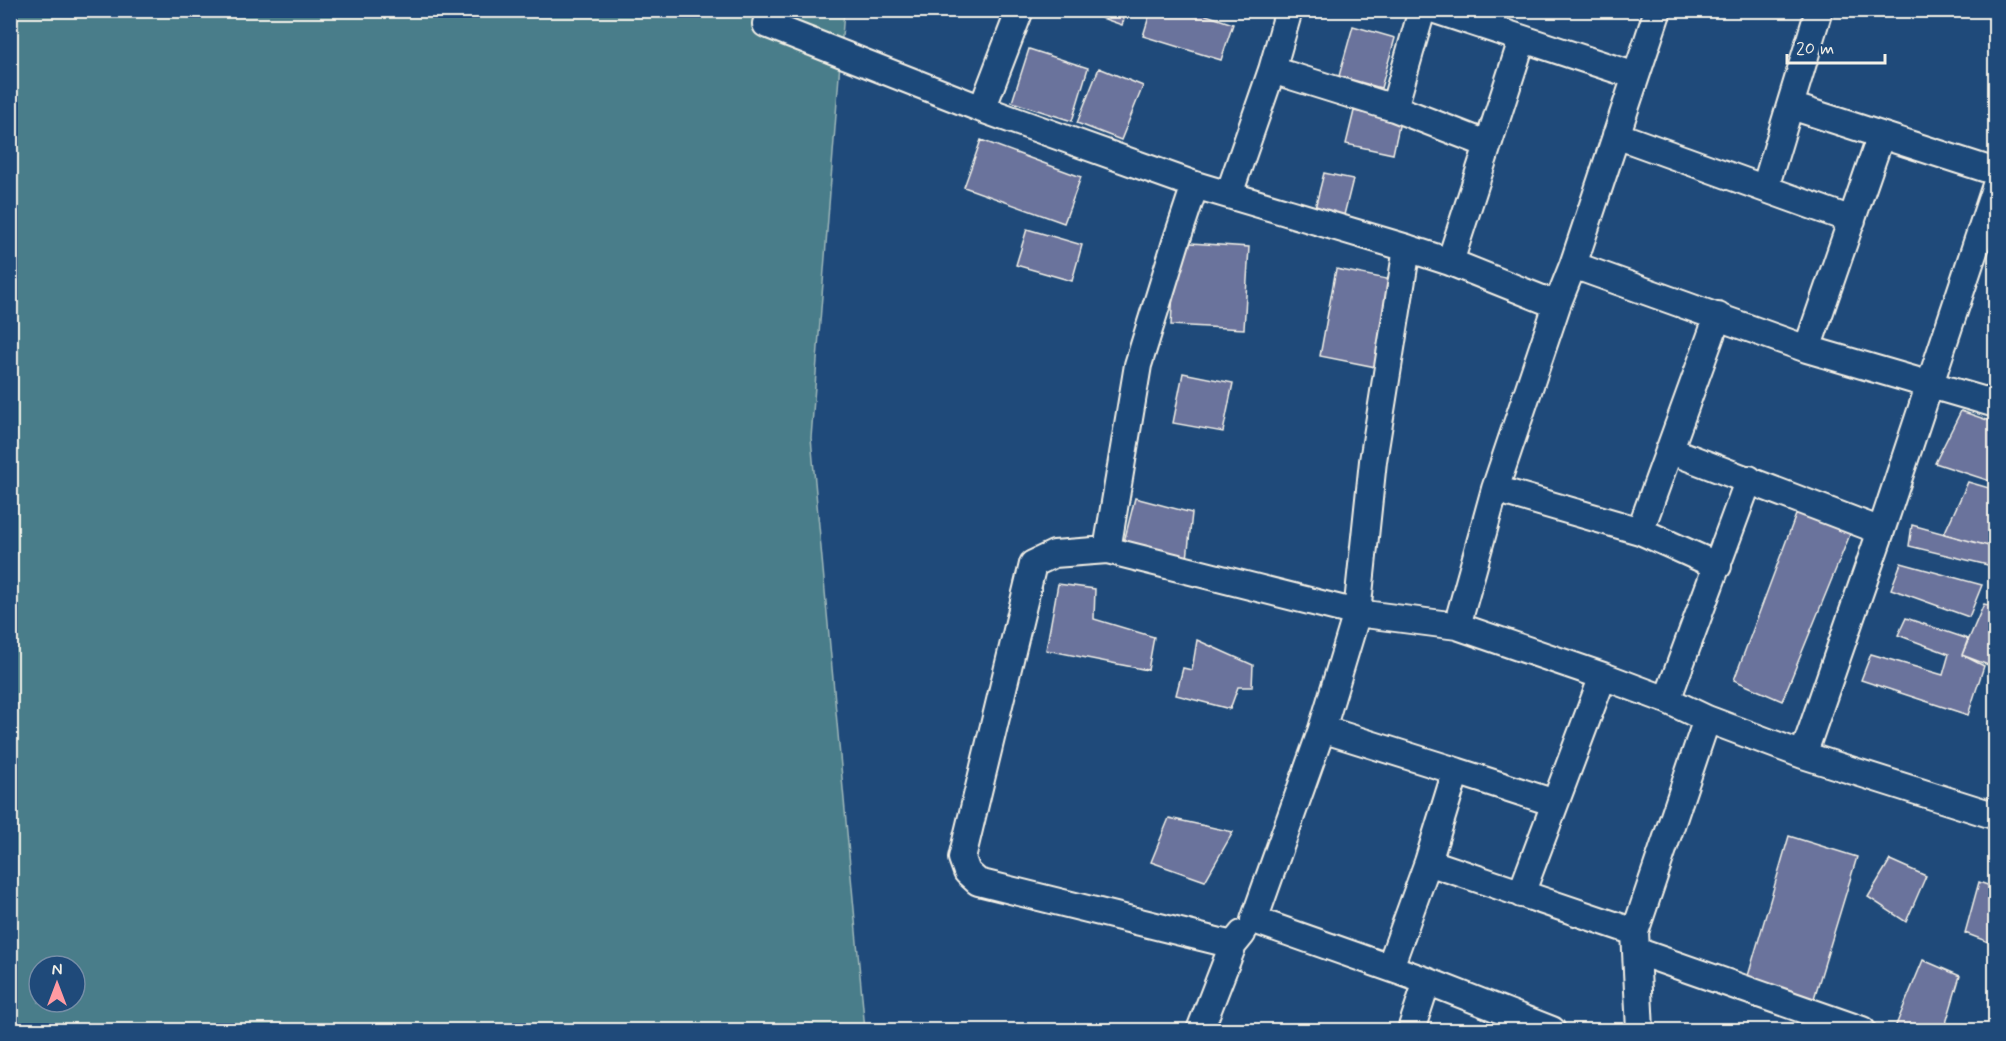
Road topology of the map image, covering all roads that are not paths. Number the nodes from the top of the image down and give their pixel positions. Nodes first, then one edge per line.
1 (1020, 10) edge
2 (1289, 10) edge
3 (1422, 10) edge
4 (1435, 10) edge
5 (1658, 10) edge
6 (1819, 10) edge
7 (766, 24) dead end
8 (1522, 40) junction
9 (1272, 70) junction
10 (1636, 76) junction
11 (1791, 106) junction
12 (1394, 108) junction
13 (982, 109) junction
14 (1616, 135) junction
15 (1881, 135) junction
16 (1487, 144) junction
17 (1995, 172) edge
18 (1195, 185) junction
19 (1995, 185) edge
20 (1765, 188) junction
21 (1229, 194) junction
22 (1852, 220) junction
23 (1407, 248) junction
24 (1450, 262) junction
25 (1573, 265) junction
26 (1557, 305) junction
27 (1718, 316) junction
28 (1808, 349) junction
29 (1930, 384) junction
30 (1995, 404) edge
31 (1669, 450) junction
32 (1749, 479) junction
33 (1495, 489) junction
34 (1640, 531) junction
35 (1881, 531) junction
36 (1107, 550) junction
37 (1718, 566) junction
38 (1357, 613) junction
39 (1457, 626) junction
40 (1603, 676) junction
41 (1667, 700) junction
42 (1707, 719) junction
43 (1322, 729) junction
44 (1803, 755) junction
45 (1456, 771) junction
46 (1555, 803) junction
47 (1995, 816) edge
48 (1428, 862) junction
49 (1521, 894) junction
50 (1254, 920) junction
51 (1636, 942) junction
52 (1233, 945) junction
53 (1390, 967) junction
54 (1427, 981) junction
55 (1200, 1030) edge
56 (1411, 1030) edge
57 (1552, 1030) edge
58 (1640, 1030) edge
59 (1862, 1030) edge

1 - 13 street
2 - 9 street
3 - 12 street
4 - 8 street
5 - 10 street
6 - 11 street
7 - 13 street
8 - 10 street
8 - 16 street
9 - 12 street
9 - 21 street
10 - 14 street
11 - 15 street
11 - 20 street
12 - 16 street
13 - 18 street
14 - 20 street
14 - 25 street
15 - 17 street
15 - 22 street
16 - 24 street
18 - 21 street
18 - 36 street
19 - 29 street
20 - 22 street
21 - 23 street
22 - 28 street
23 - 24 street
23 - 38 street
24 - 26 street
25 - 26 street
25 - 27 street
26 - 33 street
27 - 28 street
27 - 31 street
28 - 29 street
29 - 30 street
29 - 35 street
31 - 32 street
31 - 34 street
32 - 35 street
32 - 37 street
33 - 34 street
33 - 39 street
34 - 37 street
35 - 44 street
36 - 38 street
36 - 52 street
37 - 41 street
38 - 39 street
38 - 43 street
39 - 40 street
40 - 41 street
40 - 46 street
41 - 42 street
42 - 44 street
42 - 51 street
43 - 45 street
43 - 50 street
44 - 47 street
45 - 46 street
45 - 48 street
46 - 49 street
48 - 49 street
48 - 53 street
49 - 51 street
50 - 52 street
50 - 53 street
51 - 58 street
51 - 59 street
52 - 55 street
53 - 54 street
54 - 56 street
54 - 57 street

